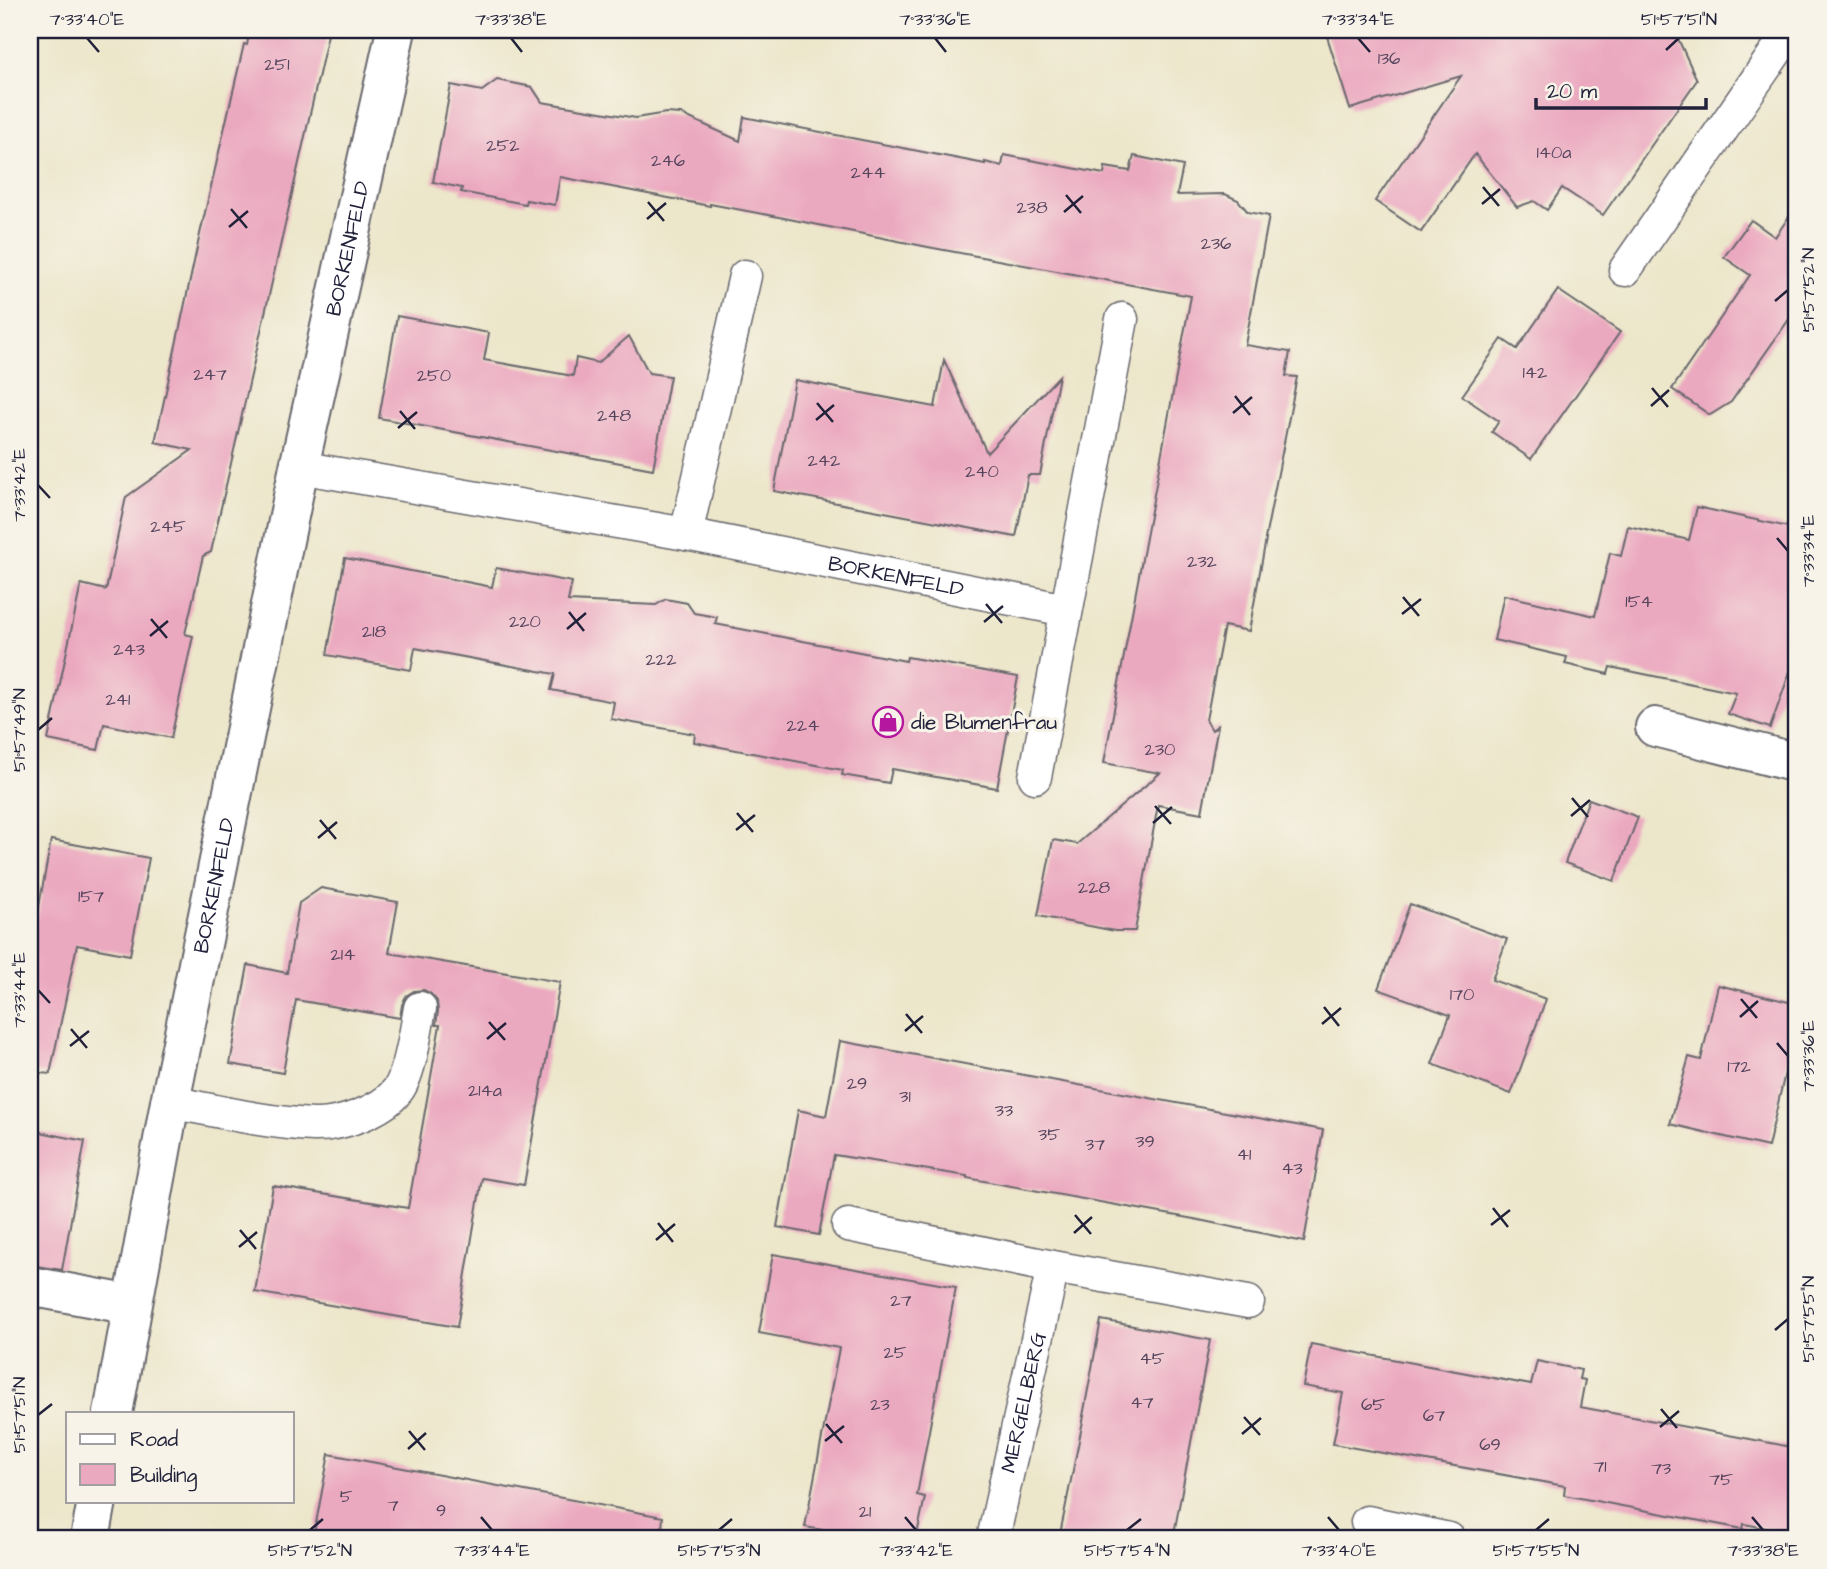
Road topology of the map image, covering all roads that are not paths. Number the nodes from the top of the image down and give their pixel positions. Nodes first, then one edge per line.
1 (396, 30) edge
2 (1791, 30) edge
3 (1625, 270) dead end
4 (745, 276) dead end
5 (1122, 319) dead end
6 (299, 467) junction
7 (686, 534) junction
8 (1066, 610) junction
9 (1655, 727) dead end
10 (1797, 763) edge
11 (1035, 777) dead end
12 (420, 1008) dead end
13 (170, 1102) junction
14 (848, 1226) dead end
15 (1053, 1267) junction
16 (30, 1286) edge
17 (1248, 1302) dead end
18 (132, 1305) junction
19 (113, 1412) edge
20 (97, 1502) edge
21 (1367, 1522) dead end
22 (90, 1539) edge
23 (993, 1539) edge
24 (1450, 1539) edge

1 - 6 street, BORKENFELD
2 - 3 lane
4 - 7 lane
5 - 8 lane
6 - 7 lane, BORKENFELD
6 - 13 street, BORKENFELD
7 - 8 lane, BORKENFELD
8 - 11 lane
9 - 10 street
12 - 13 lane
13 - 18 street, BORKENFELD
14 - 15 lane
15 - 17 lane
15 - 23 lane, MERGELBERG
16 - 18 street
18 - 19 street, BORKENFELD
20 - 22 street
21 - 24 lane

